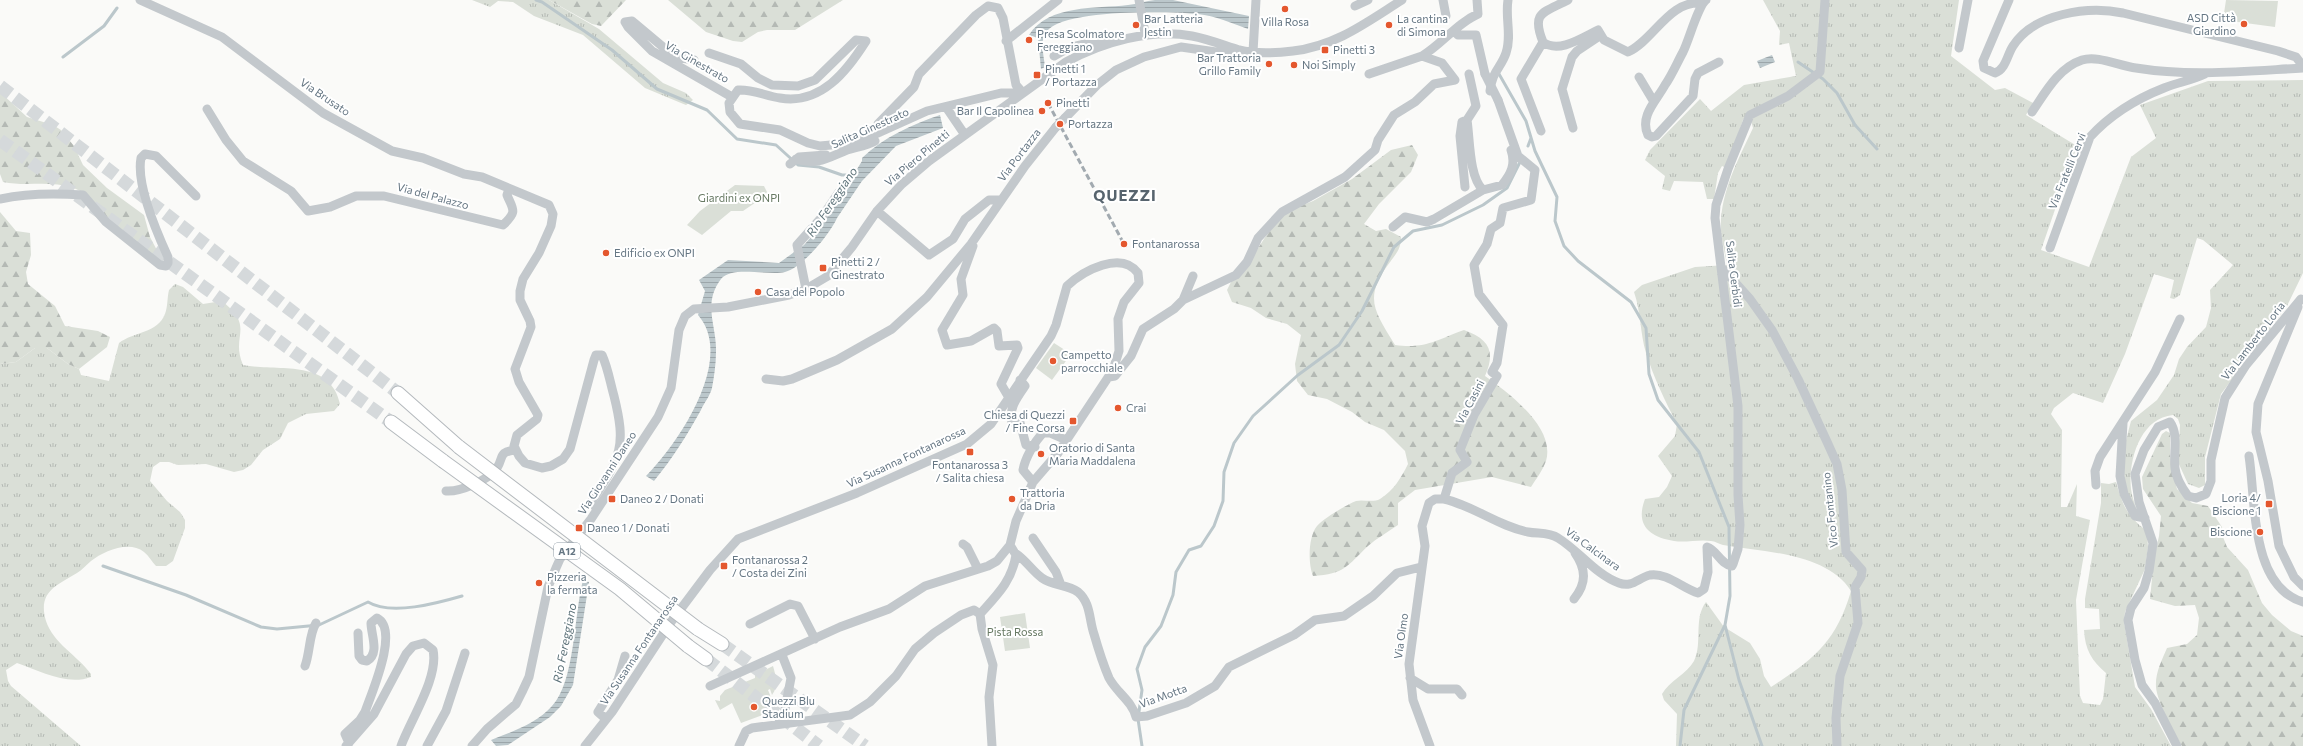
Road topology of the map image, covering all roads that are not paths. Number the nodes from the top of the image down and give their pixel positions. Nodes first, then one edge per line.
1 (140, 0) edge
2 (1058, 0) edge
3 (1139, 0) edge
4 (1256, 0) edge
5 (1368, 0) edge
6 (1402, 0) edge
7 (1443, 0) edge
8 (1477, 0) edge
9 (1508, 0) edge
10 (1550, 0) edge
11 (1560, 0) edge
12 (1568, 0) edge
13 (1825, 0) edge
14 (1968, 0) edge
15 (2009, 0) edge
16 (1704, 1) edge
17 (1355, 6) dead end
18 (1446, 16) dead end
19 (1454, 31) junction
20 (1145, 32) dead end
21 (1601, 35) junction
22 (1106, 39) dead end
23 (1006, 41) junction
24 (1543, 42) junction
25 (1959, 48) dead end
26 (1250, 52) junction
27 (1584, 52) dead end
28 (709, 53) dead end
29 (1054, 56) dead end
30 (1422, 56) junction
31 (694, 60) dead end
32 (1719, 62) dead end
33 (2303, 67) edge
34 (1568, 69) junction
35 (2206, 73) junction
36 (1369, 74) dead end
37 (1469, 74) dead end
38 (1639, 78) dead end
39 (1024, 93) junction
40 (732, 96) junction
41 (1654, 102) junction
42 (946, 107) junction
43 (207, 109) dead end
44 (927, 111) junction
45 (2032, 112) dead end
46 (1467, 120) junction
47 (1573, 128) dead end
48 (1541, 131) dead end
49 (876, 133) junction
50 (965, 135) junction
51 (842, 144) junction
52 (1464, 187) dead end
53 (509, 190) junction
54 (1483, 190) junction
55 (839, 192) dead end
56 (196, 196) dead end
57 (0, 198) edge
58 (1001, 200) junction
59 (877, 211) junction
60 (1393, 227) dead end
61 (972, 242) junction
62 (2050, 248) dead end
63 (1723, 269) junction
64 (1193, 276) dead end
65 (806, 289) junction
66 (2302, 297) edge
67 (1182, 300) junction
68 (694, 309) joint
69 (2180, 319) dead end
70 (1109, 376) junction
71 (766, 379) dead end
72 (1020, 380) junction
73 (398, 393) tunnel mouth
74 (1008, 396) junction
75 (391, 422) tunnel mouth
76 (2123, 423) junction
77 (1066, 440) junction
78 (1035, 447) junction
79 (515, 450) junction
80 (2249, 456) dead end
81 (1033, 482) junction
82 (2096, 485) dead end
83 (446, 491) dead end
84 (1444, 499) junction
85 (597, 510) junction
86 (2145, 518) junction
87 (1033, 538) dead end
88 (963, 544) dead end
89 (1010, 545) junction
90 (1711, 548) joint
91 (1574, 552) junction
92 (1015, 553) junction
93 (1421, 567) junction
94 (978, 568) junction
95 (1061, 586) junction
96 (2303, 586) edge
97 (1574, 599) dead end
98 (2303, 602) edge
99 (980, 614) junction
100 (750, 624) dead end
101 (314, 626) dead end
102 (358, 633) dead end
103 (815, 639) junction
104 (722, 644) tunnel mouth
105 (465, 653) dead end
106 (782, 655) junction
107 (625, 656) dead end
108 (706, 659) tunnel mouth
109 (305, 666) dead end
110 (1410, 678) junction
111 (710, 686) dead end
112 (1462, 694) dead end
113 (606, 719) junction
114 (778, 724) junction
115 (348, 745) edge
116 (401, 746) edge
117 (427, 746) edge
118 (472, 746) edge
119 (585, 746) edge
120 (739, 746) edge
121 (992, 746) edge
122 (1430, 746) edge
123 (1837, 746) edge
124 (2177, 746) edge

1 - 53 street, Via Brusato
2 - 23 street
3 - 20 street
4 - 26 street
5 - 17 street
6 - 26 street, Via Piero Pinetti
7 - 18 street
8 - 19 street
9 - 54 street
10 - 11 street
12 - 24 street
13 - 63 street, Salita Gerbidi
14 - 25 street
15 - 33 street, Via Fratelli Cervi
16 - 21 street
16 - 41 street
19 - 30 street
19 - 84 street, Via Casini, bridge
21 - 24 street
21 - 34 street
22 - 29 street
23 - 39 street
23 - 49 street
24 - 48 street
26 - 39 street, Via Piero Pinetti
26 - 58 street, Via Portazza, bridge
27 - 34 street
28 - 40 street, Via Ginestrato
30 - 36 street
30 - 67 street
31 - 40 street, Via Ginestrato
32 - 41 street
33 - 35 street, Via Fratelli Cervi
34 - 47 street
35 - 45 street, Via Fratelli Cervi
35 - 62 street, Via Fratelli Cervi
37 - 46 street
38 - 41 street
39 - 42 street, Via Ginestrato
39 - 50 street, Via Piero Pinetti
40 - 51 street, Via Ginestrato
42 - 44 street, Via Ginestrato
42 - 50 street, Via Piero Pinetti
43 - 53 street, Via del Palazzo
44 - 49 street, Via Ginestrato
44 - 51 street, Salita Ginestrato
46 - 52 street
46 - 54 street
49 - 51 street, Via Ginestrato
50 - 59 street, Via Piero Pinetti
53 - 79 street
54 - 60 street
55 - 65 street
56 - 57 street
58 - 59 street
58 - 61 street, Via Portazza
59 - 65 street, Via Piero Pinetti
61 - 71 street, Via Portazza
61 - 74 street
63 - 90 street, Salita Gerbidi
63 - 123 street, Vico Fontanino
64 - 67 street
65 - 68 street, Via Piero Pinetti
66 - 86 street, Via Lamberto Loria
66 - 96 street, Via Lamberto Loria
67 - 70 street
68 - 85 street, Via Giovanni Daneo
69 - 76 street
70 - 72 street, Via Susanna Fontanarossa
70 - 77 street
72 - 74 street, Via Susanna Fontanarossa
72 - 78 street
73 - 104 highway, A12, bridge
74 - 113 street, Via Susanna Fontanarossa
75 - 108 highway, A12, bridge
76 - 82 street
76 - 86 street
77 - 78 street
77 - 81 street
78 - 81 street
79 - 83 street
79 - 85 street
80 - 98 street
81 - 89 street
84 - 91 street, Via Calcinara
84 - 93 street, Via Olmo
85 - 118 street, Via Giovanni Daneo
86 - 124 street, Via Lamberto Loria
87 - 95 street
88 - 94 street
89 - 92 street, Via Motta
89 - 94 street
90 - 91 street, Via Calcinara
91 - 97 street
92 - 95 street, Via Motta
92 - 99 street
93 - 95 street, Via Motta
93 - 110 street, Via Olmo
94 - 103 street
99 - 114 street
99 - 121 street
100 - 103 street
101 - 109 street
102 - 115 street
103 - 106 street
105 - 117 street
106 - 111 street
106 - 114 street
107 - 113 street
110 - 112 street
110 - 122 street, Via Olmo
113 - 119 street, Via Susanna Fontanarossa
114 - 120 street
115 - 116 street

